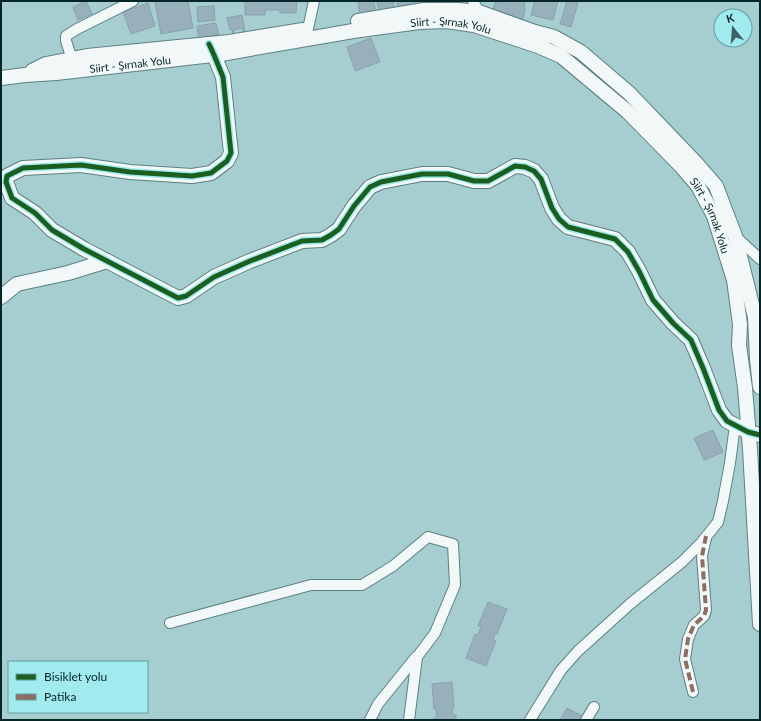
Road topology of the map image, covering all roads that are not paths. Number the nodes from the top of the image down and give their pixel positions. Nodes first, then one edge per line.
1 (133, 1) edge
2 (314, 1) edge
3 (476, 7) edge
4 (308, 29) junction
5 (211, 50) junction
6 (72, 59) junction
7 (25, 75) junction
8 (1, 78) edge
9 (4, 178) edge
10 (735, 236) junction
11 (760, 259) edge
12 (107, 261) junction
13 (1, 297) edge
14 (758, 321) edge
15 (740, 324) junction
16 (760, 387) edge
17 (735, 425) junction
18 (754, 433) edge
19 (706, 536) junction
20 (170, 623) dead end
21 (760, 624) edge
22 (417, 657) junction
23 (693, 692) dead end
24 (594, 707) dead end
25 (370, 720) edge
26 (409, 720) edge
27 (530, 720) edge
28 (586, 720) edge

1 - 6 street
2 - 4 street
3 - 4 street, Siirt - Şırnak Yolu
3 - 10 street, Siirt - Şırnak Yolu
4 - 5 street, Siirt - Şırnak Yolu
5 - 6 street, Siirt - Şırnak Yolu
5 - 7 street, Siirt - Şırnak Yolu
5 - 9 street
5 - 15 street, Siirt - Şırnak Yolu
6 - 7 street, Siirt - Şırnak Yolu
7 - 8 street
9 - 12 street
10 - 11 street
10 - 14 street, Siirt - Şırnak Yolu
12 - 13 street
12 - 17 street
14 - 15 street
14 - 16 street, Siirt - Şırnak Yolu
15 - 18 street, Siirt - Şırnak Yolu
17 - 18 street
17 - 19 street
18 - 21 street, Siirt - Şırnak Yolu
19 - 23 street
19 - 27 street
20 - 22 street
22 - 25 street
22 - 26 street
24 - 28 street

